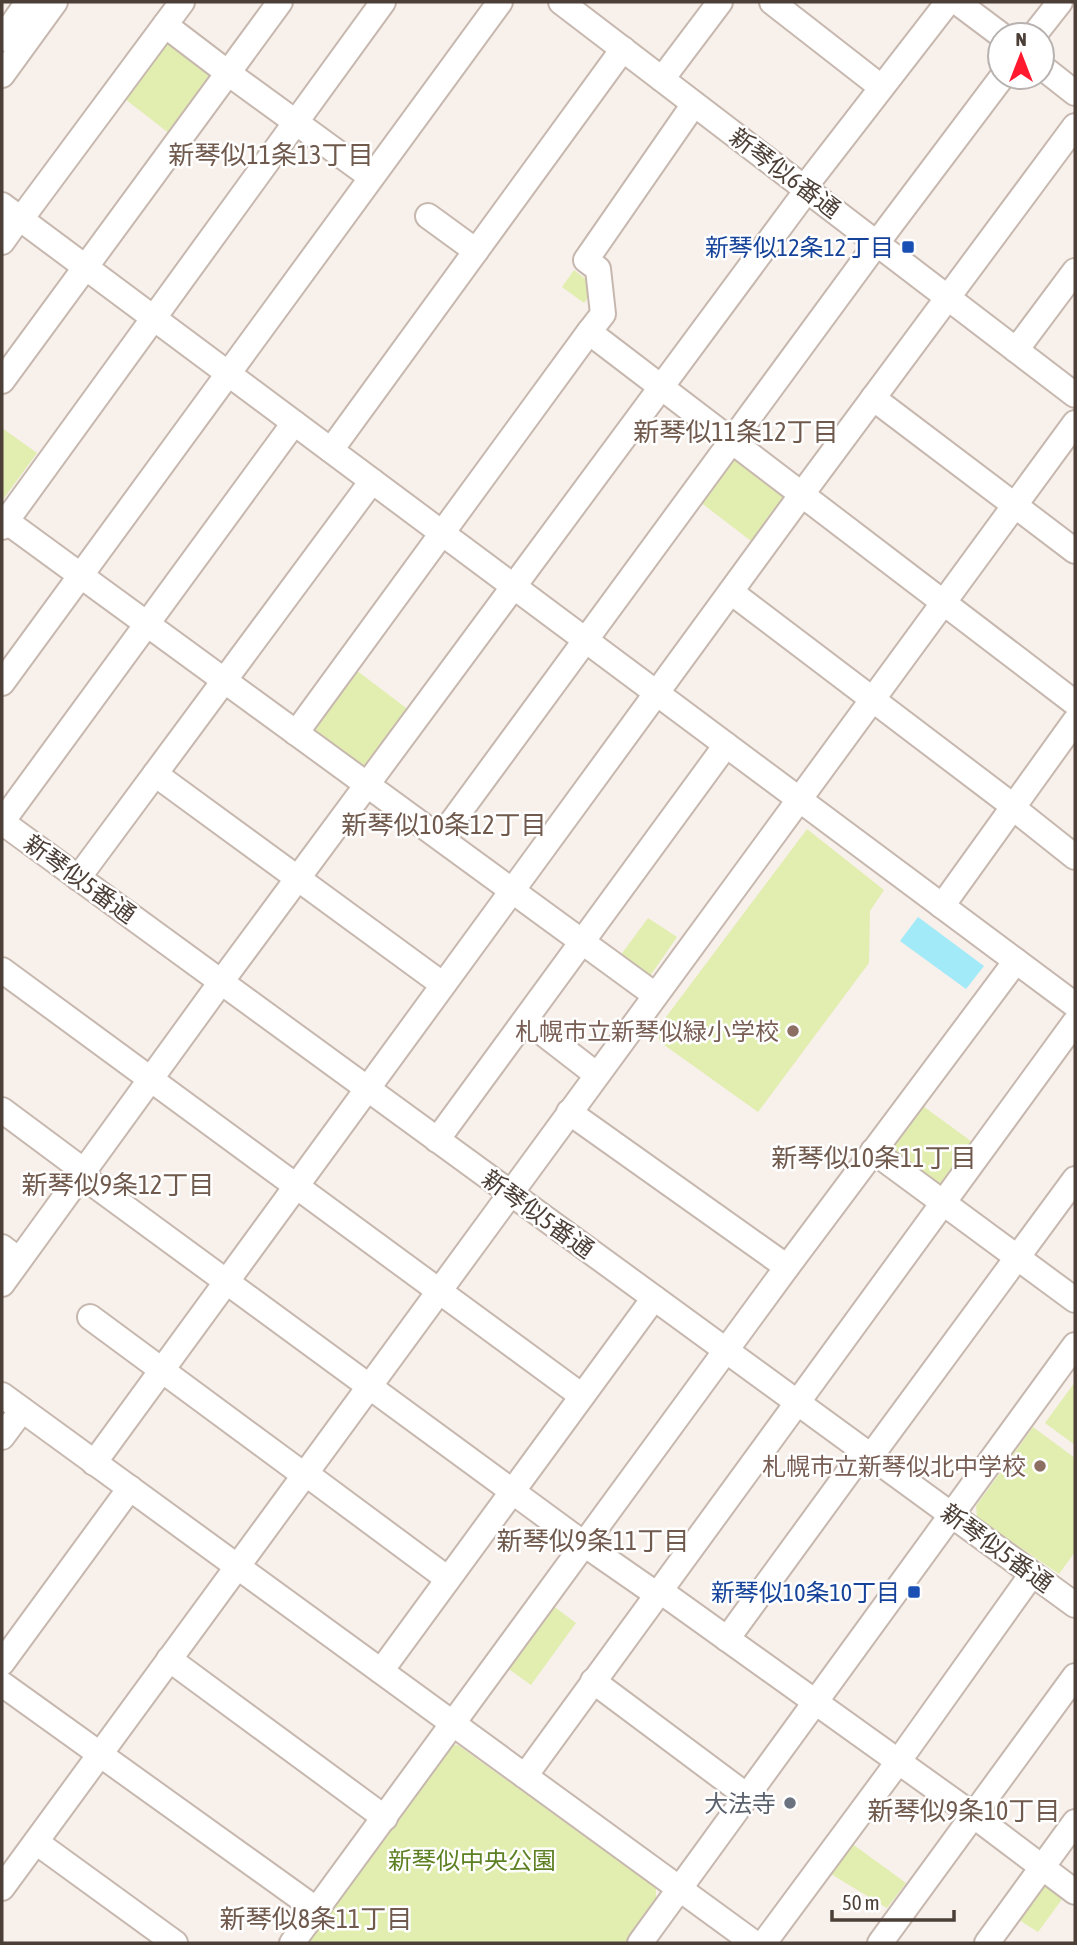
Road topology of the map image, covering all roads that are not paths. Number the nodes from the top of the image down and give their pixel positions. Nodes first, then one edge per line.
1 (29, 2) edge
2 (55, 2) edge
3 (182, 2) edge
4 (280, 2) edge
5 (383, 2) edge
6 (500, 2) edge
7 (561, 2) edge
8 (720, 2) edge
9 (772, 2) edge
10 (947, 2) edge
11 (957, 2) edge
12 (1060, 2) edge
13 (1045, 21) edge
14 (986, 24) edge
15 (165, 25) junction
16 (2, 39) edge
17 (623, 49) junction
18 (228, 73) junction
19 (2, 75) edge
20 (1056, 78) edge
21 (662, 79) junction
22 (881, 87) junction
23 (991, 91) edge
24 (1075, 93) edge
25 (694, 104) junction
26 (295, 123) junction
27 (1075, 126) edge
28 (371, 177) junction
29 (806, 189) junction
30 (14, 214) edge
31 (429, 216) dead end
32 (2, 242) edge
33 (877, 243) junction
34 (476, 251) junction
35 (86, 267) junction
36 (1075, 271) edge
37 (947, 297) junction
38 (154, 318) junction
39 (589, 332) junction
40 (1016, 350) junction
41 (229, 374) junction
42 (2, 381) edge
43 (662, 387) junction
44 (1075, 395) edge
45 (873, 398) junction
46 (294, 423) junction
47 (1075, 423) edge
48 (733, 441) junction
49 (331, 450) junction
50 (372, 481) junction
51 (802, 494) junction
52 (1016, 505) junction
53 (3, 522) edge
54 (443, 534) junction
55 (1075, 551) edge
56 (81, 575) junction
57 (515, 587) junction
58 (731, 592) junction
59 (944, 602) junction
60 (147, 624) junction
61 (585, 640) junction
62 (224, 681) junction
63 (2, 683) edge
64 (657, 693) junction
65 (872, 699) junction
66 (1075, 703) edge
67 (1075, 721) edge
68 (296, 733) junction
69 (726, 745) junction
70 (155, 774) junction
71 (369, 785) junction
72 (799, 799) junction
73 (1013, 807) junction
74 (3, 826) edge
75 (441, 837) junction
76 (1075, 856) edge
77 (78, 878) junction
78 (298, 880) junction
79 (511, 891) junction
80 (942, 905) junction
81 (583, 942) junction
82 (1016, 961) junction
83 (2, 970) edge
84 (221, 982) junction
85 (442, 984) junction
86 (655, 995) junction
87 (1075, 1005) edge
88 (526, 1020) junction
89 (1075, 1022) edge
90 (597, 1074) junction
91 (152, 1079) junction
92 (366, 1088) junction
93 (2, 1110) edge
94 (569, 1112) junction
95 (437, 1140) junction
96 (873, 1151) junction
97 (83, 1173) junction
98 (1075, 1179) edge
99 (295, 1187) junction
100 (510, 1193) junction
101 (943, 1203) junction
102 (10, 1253) edge
103 (1016, 1258) junction
104 (787, 1267) junction
105 (226, 1281) junction
106 (2, 1284) edge
107 (439, 1290) junction
108 (654, 1298) junction
109 (1075, 1300) edge
110 (90, 1317) dead end
111 (1075, 1345) edge
112 (727, 1351) junction
113 (162, 1369) junction
114 (370, 1385) junction
115 (582, 1396) junction
116 (12, 1402) edge
117 (797, 1402) junction
118 (2, 1437) edge
119 (867, 1453) junction
120 (94, 1462) junction
121 (305, 1474) junction
122 (130, 1488) junction
123 (514, 1490) junction
124 (951, 1515) junction
125 (584, 1544) junction
126 (237, 1566) junction
127 (1032, 1574) junction
128 (448, 1579) junction
129 (658, 1592) junction
130 (1075, 1605) edge
131 (727, 1639) junction
132 (169, 1659) junction
133 (2, 1663) edge
134 (381, 1671) junction
135 (1075, 1676) edge
136 (593, 1681) junction
137 (2, 1684) edge
138 (816, 1701) junction
139 (453, 1724) junction
140 (100, 1754) junction
141 (898, 1762) junction
142 (525, 1776) junction
143 (747, 1796) junction
144 (973, 1815) junction
145 (385, 1818) junction
146 (1075, 1822) edge
147 (36, 1842) junction
148 (1042, 1868) junction
149 (2, 1888) edge
150 (679, 1889) junction
151 (1075, 1892) edge
152 (317, 1910) junction
153 (175, 1943) edge
154 (292, 1943) edge
155 (640, 1943) edge
156 (754, 1943) edge
157 (764, 1943) edge
158 (880, 1943) edge
159 (987, 1943) edge

1 - 16 street
2 - 19 street
3 - 15 street
4 - 18 street
5 - 26 street
6 - 28 street
7 - 17 street, 新琴似6番通
8 - 21 street
9 - 22 street
10 - 22 street
11 - 14 street
12 - 13 street
15 - 18 street
15 - 30 street
17 - 21 street, 新琴似6番通
17 - 34 street
18 - 26 street
18 - 35 street
20 - 24 street
21 - 25 street, 新琴似6番通
22 - 29 street
23 - 33 street
25 - 29 street, 新琴似6番通
25 - 39 street
26 - 28 street
26 - 38 street
27 - 37 street
28 - 41 street
29 - 33 street, 新琴似6番通
29 - 43 street
30 - 32 street
30 - 35 street
31 - 34 street
33 - 37 street, 新琴似6番通
33 - 48 street
34 - 49 street
35 - 38 street
35 - 42 street
36 - 40 street
37 - 40 street, 新琴似6番通
37 - 45 street
38 - 41 street
38 - 53 street
39 - 43 street
39 - 54 street
40 - 44 street, 新琴似6番通
41 - 46 street
41 - 56 street
43 - 48 street
43 - 57 street
45 - 51 street
45 - 52 street
46 - 49 street
46 - 60 street
47 - 52 street
48 - 51 street
48 - 61 street
49 - 50 street
50 - 54 street
50 - 62 street
51 - 58 street
51 - 59 street
52 - 55 street
52 - 59 street
53 - 56 street
54 - 57 street
54 - 68 street
56 - 60 street
56 - 63 street
57 - 61 street
57 - 71 street
58 - 64 street
58 - 65 street
59 - 65 street
59 - 66 street
60 - 62 street
60 - 74 street
61 - 64 street
61 - 75 street
62 - 68 street
62 - 70 street
64 - 69 street
64 - 79 street
65 - 72 street
65 - 73 street
67 - 73 street
68 - 71 street
69 - 72 street
69 - 81 street
70 - 77 street
70 - 78 street
71 - 75 street
71 - 78 street
72 - 80 street
72 - 86 street
73 - 76 street
73 - 80 street
74 - 77 street, 新琴似5番通
75 - 79 street
77 - 84 street, 新琴似5番通
78 - 84 street
78 - 85 street
79 - 81 street
79 - 85 street
80 - 82 street
81 - 86 street
81 - 88 street
82 - 87 street
82 - 96 street
83 - 91 street
84 - 91 street
84 - 92 street, 新琴似5番通
85 - 92 street
86 - 90 street
88 - 90 street
88 - 95 street
89 - 101 street
90 - 94 street
91 - 97 street
91 - 99 street
92 - 95 street, 新琴似5番通
92 - 99 street
93 - 97 street
94 - 100 street
94 - 104 street
95 - 100 street, 新琴似5番通
96 - 101 street
96 - 104 street
97 - 102 street
97 - 105 street
98 - 103 street
99 - 105 street
99 - 107 street
100 - 107 street
100 - 108 street, 新琴似5番通
101 - 103 street
101 - 117 street
102 - 106 street
103 - 109 street
103 - 119 street
104 - 112 street
105 - 113 street
105 - 114 street
107 - 114 street
107 - 115 street
108 - 112 street, 新琴似5番通
108 - 115 street
110 - 113 street
111 - 124 street
112 - 117 street, 新琴似5番通
112 - 125 street
113 - 120 street
113 - 121 street
114 - 121 street
114 - 123 street
115 - 123 street
116 - 118 street
116 - 120 street
117 - 119 street, 新琴似5番通
117 - 129 street
119 - 124 street, 新琴似5番通
119 - 131 street
120 - 122 street
121 - 126 street
121 - 128 street
122 - 126 street
122 - 133 street
123 - 125 street
123 - 128 street
124 - 127 street, 新琴似5番通
124 - 138 street
125 - 129 street
125 - 139 street
126 - 132 street
126 - 134 street
127 - 130 street, 新琴似5番通
127 - 141 street
128 - 134 street
129 - 131 street
129 - 136 street
131 - 138 street
132 - 140 street
132 - 145 street
134 - 139 street
135 - 144 street
136 - 142 street
136 - 143 street
137 - 140 street
138 - 141 street
138 - 143 street
139 - 142 street
139 - 145 street
140 - 147 street
140 - 152 street
141 - 144 street
141 - 157 street
142 - 150 street
143 - 150 street
144 - 148 street
144 - 158 street
145 - 152 street
146 - 148 street
147 - 149 street
147 - 153 street
148 - 151 street
148 - 159 street
150 - 155 street
150 - 156 street
152 - 154 street

